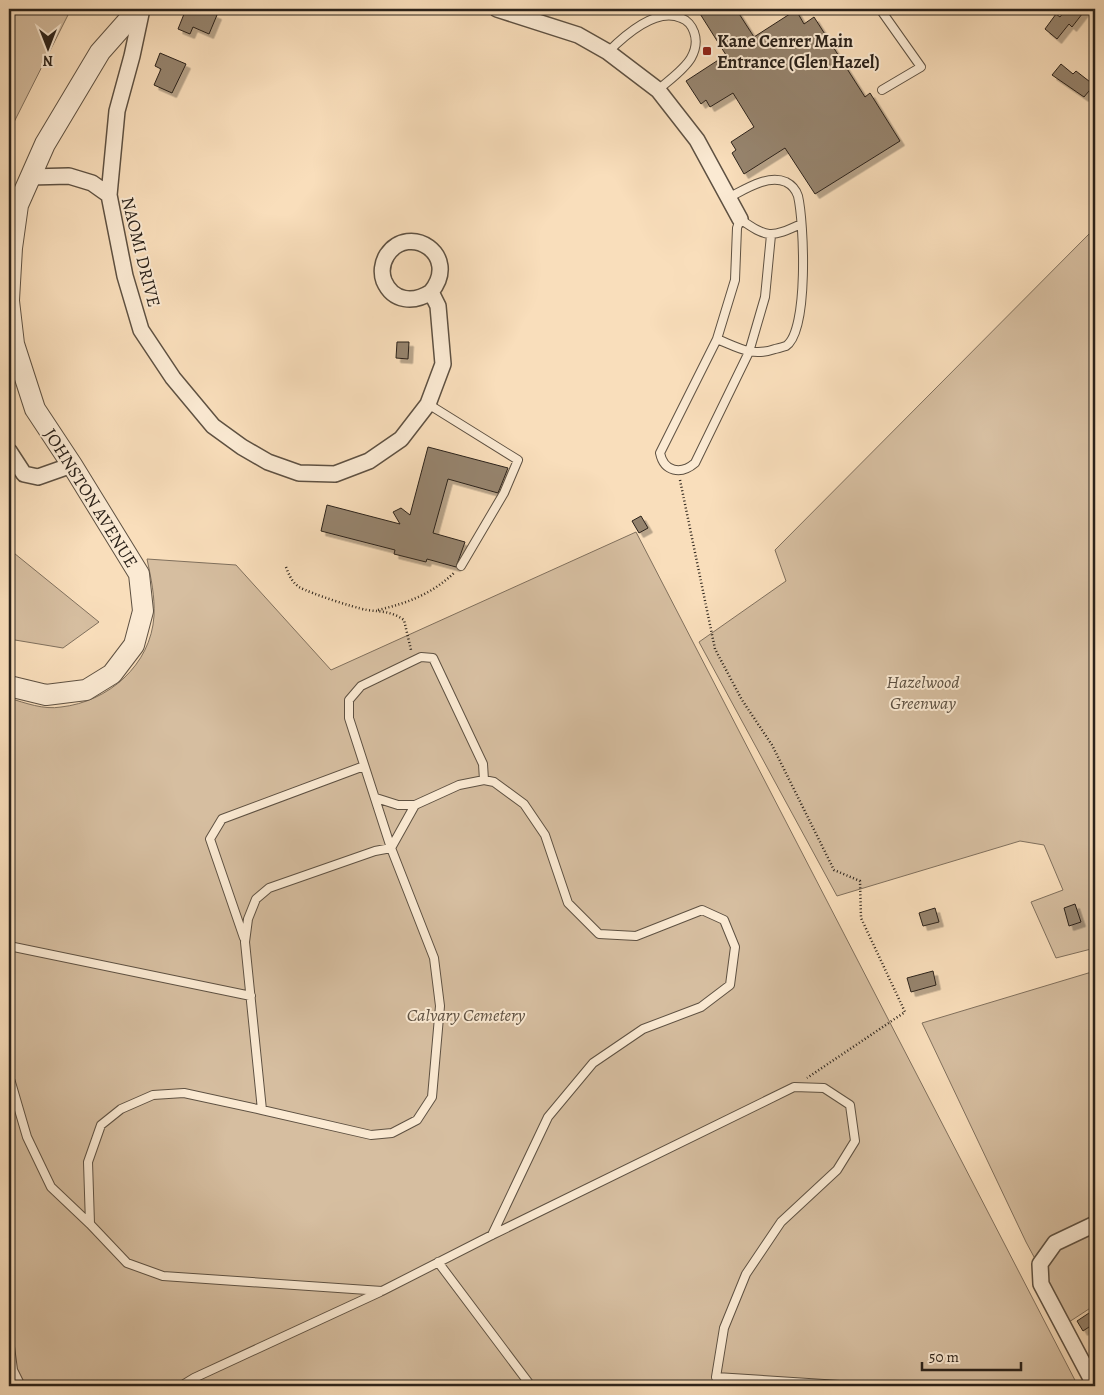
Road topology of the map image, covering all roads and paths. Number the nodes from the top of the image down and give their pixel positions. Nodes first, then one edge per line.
1 (140, 9) edge
2 (497, 9) edge
3 (880, 9) edge
4 (608, 52) junction
5 (658, 90) junction
6 (882, 90) dead end
7 (30, 177) junction
8 (109, 195) junction
9 (728, 198) junction
10 (740, 219) junction
11 (801, 224) junction
12 (771, 235) junction
13 (432, 292) dead end
14 (9, 300) edge
15 (717, 339) junction
16 (749, 352) junction
17 (428, 404) junction
18 (9, 451) edge
19 (72, 464) junction
20 (678, 471) junction
21 (461, 566) joint
22 (286, 567) dead end
23 (376, 611) junction
24 (421, 657) junction
25 (9, 686) edge
26 (364, 766) junction
27 (484, 780) junction
28 (376, 798) junction
29 (415, 805) junction
30 (391, 848) junction
31 (245, 942) junction
32 (9, 946) edge
33 (251, 996) junction
34 (9, 1010) edge
35 (10, 1079) edge
36 (794, 1087) junction
37 (262, 1110) junction
38 (90, 1224) junction
39 (1095, 1224) edge
40 (492, 1235) junction
41 (438, 1262) junction
42 (382, 1291) junction
43 (9, 1339) edge
44 (716, 1377) junction
45 (20, 1386) edge
46 (181, 1386) edge
47 (531, 1386) edge
48 (716, 1386) edge
49 (855, 1386) edge
50 (1095, 1386) edge

1 - 7 street, JOHNSTON AVENUE
1 - 8 street
2 - 4 street
3 - 6 lane
4 - 5 street
4 - 5 lane
5 - 9 street
7 - 8 street, NAOMI DRIVE
7 - 14 street, JOHNSTON AVENUE
8 - 17 street, NAOMI DRIVE
9 - 10 street
9 - 11 lane
10 - 12 lane
10 - 15 lane
11 - 12 lane
11 - 16 lane
12 - 16 lane
13 - 17 street, NAOMI DRIVE
14 - 19 street, JOHNSTON AVENUE
15 - 16 lane
15 - 20 lane
16 - 20 lane
17 - 21 lane
18 - 19 street
19 - 25 street, JOHNSTON AVENUE
20 - 36 path
21 - 23 path
22 - 23 path
23 - 24 path
24 - 26 lane
24 - 27 lane
26 - 28 lane
26 - 31 lane
27 - 29 lane
27 - 40 lane
28 - 29 lane
28 - 30 lane
29 - 30 lane
30 - 31 lane
30 - 37 lane
31 - 33 lane
32 - 33 lane
33 - 37 lane
34 - 35 lane
35 - 38 lane
36 - 40 lane
36 - 44 lane
37 - 38 lane
38 - 42 lane
39 - 50 street
40 - 41 lane
41 - 42 lane
41 - 47 lane
42 - 46 lane
43 - 45 lane
44 - 48 lane
44 - 49 lane

